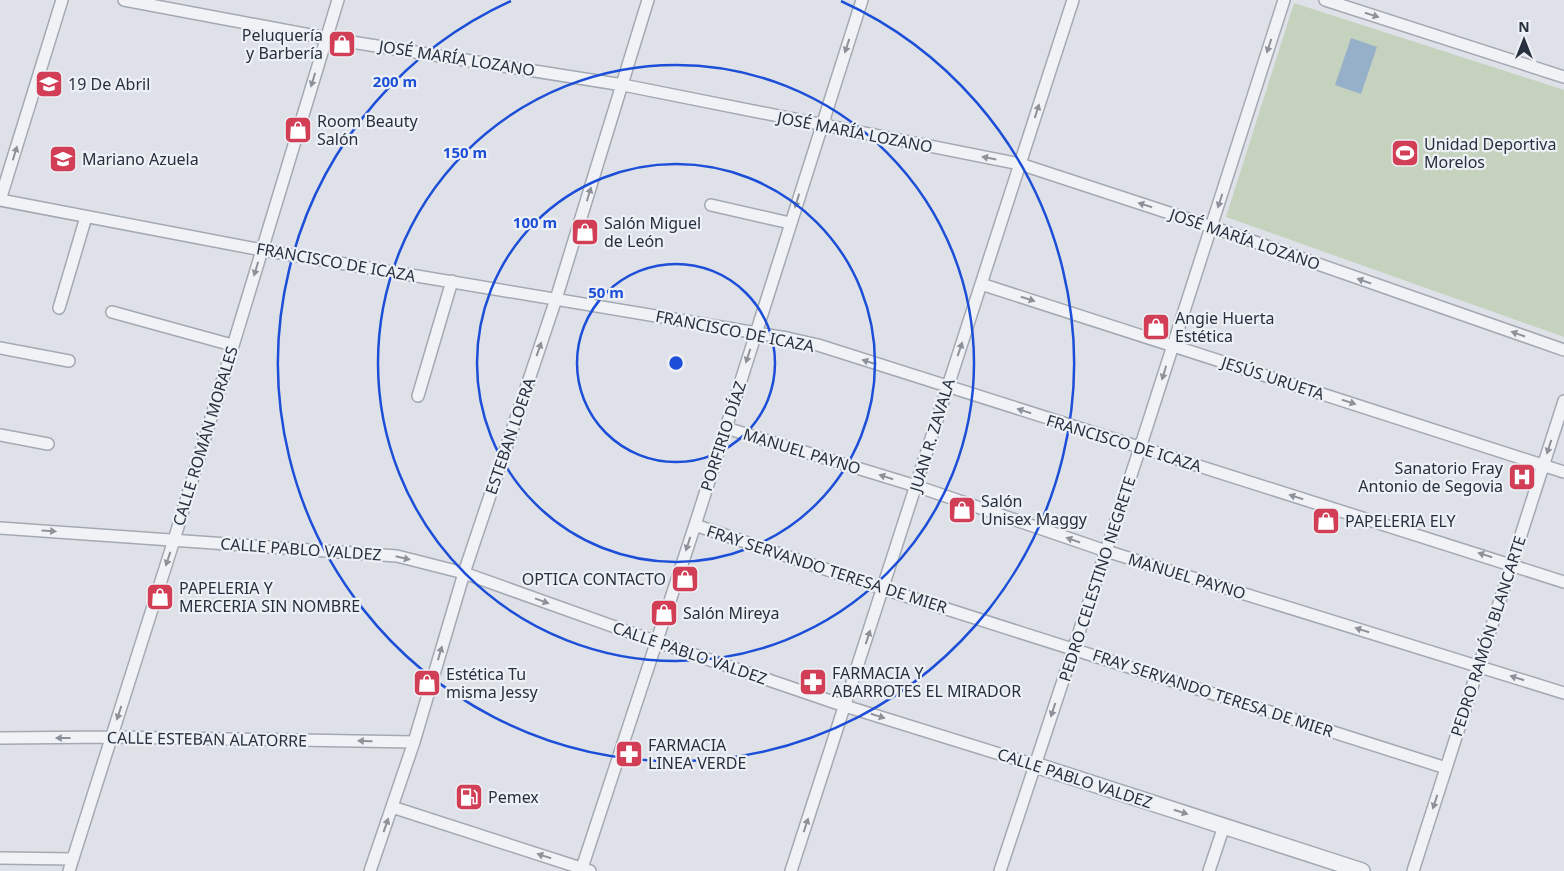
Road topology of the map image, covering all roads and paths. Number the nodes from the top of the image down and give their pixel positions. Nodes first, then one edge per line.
1 (62, 0) edge
2 (124, 0) edge
3 (338, 0) edge
4 (648, 0) edge
5 (862, 0) edge
6 (1074, 0) edge
7 (1284, 0) edge
8 (1325, 0) edge
9 (326, 38) junction
10 (1564, 77) edge
11 (623, 85) junction
12 (821, 126) junction
13 (1020, 164) junction
14 (0, 200) edge
15 (711, 205) dead end
16 (86, 217) junction
17 (790, 223) junction
18 (1212, 228) junction
19 (262, 250) junction
20 (452, 281) junction
21 (982, 284) junction
22 (556, 298) junction
23 (59, 308) dead end
24 (112, 312) dead end
25 (756, 332) junction
26 (232, 345) junction
27 (1173, 345) junction
28 (0, 348) edge
29 (1564, 350) edge
30 (69, 361) dead end
31 (947, 387) junction
32 (418, 396) dead end
33 (1564, 401) edge
34 (726, 428) junction
35 (0, 436) edge
36 (48, 444) dead end
37 (1140, 448) junction
38 (1543, 465) junction
39 (1564, 472) edge
40 (916, 486) junction
41 (695, 525) junction
42 (0, 528) edge
43 (174, 540) junction
44 (1106, 551) junction
45 (1511, 564) junction
46 (464, 572) junction
47 (1564, 582) edge
48 (884, 589) junction
49 (656, 642) junction
50 (1074, 648) junction
51 (1478, 666) junction
52 (1564, 693) edge
53 (845, 706) junction
54 (112, 737) junction
55 (0, 738) edge
56 (414, 742) junction
57 (1035, 765) junction
58 (1446, 768) junction
59 (392, 807) junction
60 (1224, 826) junction
61 (0, 858) edge
62 (73, 859) junction
63 (584, 870) edge
64 (70, 871) edge
65 (370, 871) edge
66 (791, 871) edge
67 (1000, 871) edge
68 (1209, 871) edge
69 (1362, 871) edge
70 (1413, 871) edge

14 -> 1 street
2 - 9 street, JOSÉ MARÍA LOZANO
3 - 9 street, CALLE ROMÁN MORALES
4 - 11 street, ESTEBAN LOERA
5 -> 12 street, PORFIRIO DÍAZ
13 -> 6 street, JUAN R. ZAVALA
7 -> 18 street, PEDRO CELESTINO NEGRETE
8 -> 10 street
9 - 11 street, JOSÉ MARÍA LOZANO
9 -> 19 street, CALLE ROMÁN MORALES
11 - 12 street, JOSÉ MARÍA LOZANO
22 -> 11 street, ESTEBAN LOERA
13 -> 12 street, JOSÉ MARÍA LOZANO
12 -> 17 street, PORFIRIO DÍAZ
18 -> 13 street, JOSÉ MARÍA LOZANO
13 - 21 street, JUAN R. ZAVALA
14 - 16 street, FRANCISCO DE ICAZA
15 - 17 street
16 - 19 street, FRANCISCO DE ICAZA
16 - 23 street
17 - 25 street, PORFIRIO DÍAZ
18 - 27 street, PEDRO CELESTINO NEGRETE
29 -> 18 street, JOSÉ MARÍA LOZANO
19 - 20 street, FRANCISCO DE ICAZA
19 -> 26 street, CALLE ROMÁN MORALES
20 - 22 street, FRANCISCO DE ICAZA
20 - 32 street
21 -> 27 street, JESÚS URUETA
31 -> 21 street, JUAN R. ZAVALA
22 - 25 street, FRANCISCO DE ICAZA
46 -> 22 street, ESTEBAN LOERA
24 - 26 street
31 -> 25 street, FRANCISCO DE ICAZA
25 -> 34 street, PORFIRIO DÍAZ
26 - 43 street, CALLE ROMÁN MORALES
27 -> 37 street, PEDRO CELESTINO NEGRETE
27 -> 38 street, JESÚS URUETA
28 - 30 street
37 -> 31 street, FRANCISCO DE ICAZA
31 - 40 street, JUAN R. ZAVALA
33 -> 38 street, PEDRO RAMÓN BLANCARTE
40 -> 34 street, MANUEL PAYNO
34 - 41 street, PORFIRIO DÍAZ
35 - 36 street
37 - 44 street, PEDRO CELESTINO NEGRETE
45 -> 37 street, FRANCISCO DE ICAZA
38 - 39 street, JESÚS URUETA
38 - 45 street, PEDRO RAMÓN BLANCARTE
44 -> 40 street, MANUEL PAYNO
40 - 48 street, JUAN R. ZAVALA
41 - 48 street, FRAY SERVANDO TERESA DE MIER
41 -> 49 street, PORFIRIO DÍAZ
42 -> 43 street, CALLE PABLO VALDEZ
43 -> 46 street, CALLE PABLO VALDEZ
43 -> 54 street, CALLE ROMÁN MORALES
44 - 50 street, PEDRO CELESTINO NEGRETE
51 -> 44 street, MANUEL PAYNO
45 - 47 street, FRANCISCO DE ICAZA
45 - 51 street, PEDRO RAMÓN BLANCARTE
46 -> 49 street, CALLE PABLO VALDEZ
56 -> 46 street, ESTEBAN LOERA
48 - 50 street, FRAY SERVANDO TERESA DE MIER
53 -> 48 street, JUAN R. ZAVALA
49 - 53 street, CALLE PABLO VALDEZ
49 - 63 street, PORFIRIO DÍAZ
50 -> 57 street, PEDRO CELESTINO NEGRETE
50 - 58 street, FRAY SERVANDO TERESA DE MIER
52 -> 51 street, MANUEL PAYNO
51 - 58 street, PEDRO RAMÓN BLANCARTE
53 -> 57 street, CALLE PABLO VALDEZ
66 -> 53 street, JUAN R. ZAVALA
54 -> 55 street, CALLE ESTEBAN ALATORRE
56 -> 54 street, CALLE ESTEBAN ALATORRE
54 - 62 street, CALLE ROMÁN MORALES
56 - 59 street, ESTEBAN LOERA
57 -> 60 street, CALLE PABLO VALDEZ
57 - 67 street, PEDRO CELESTINO NEGRETE
58 -> 70 street, PEDRO RAMÓN BLANCARTE
63 -> 59 street
65 -> 59 street, ESTEBAN LOERA
60 - 68 street
60 - 69 street, CALLE PABLO VALDEZ
61 - 62 street
62 - 64 street, CALLE ROMÁN MORALES

